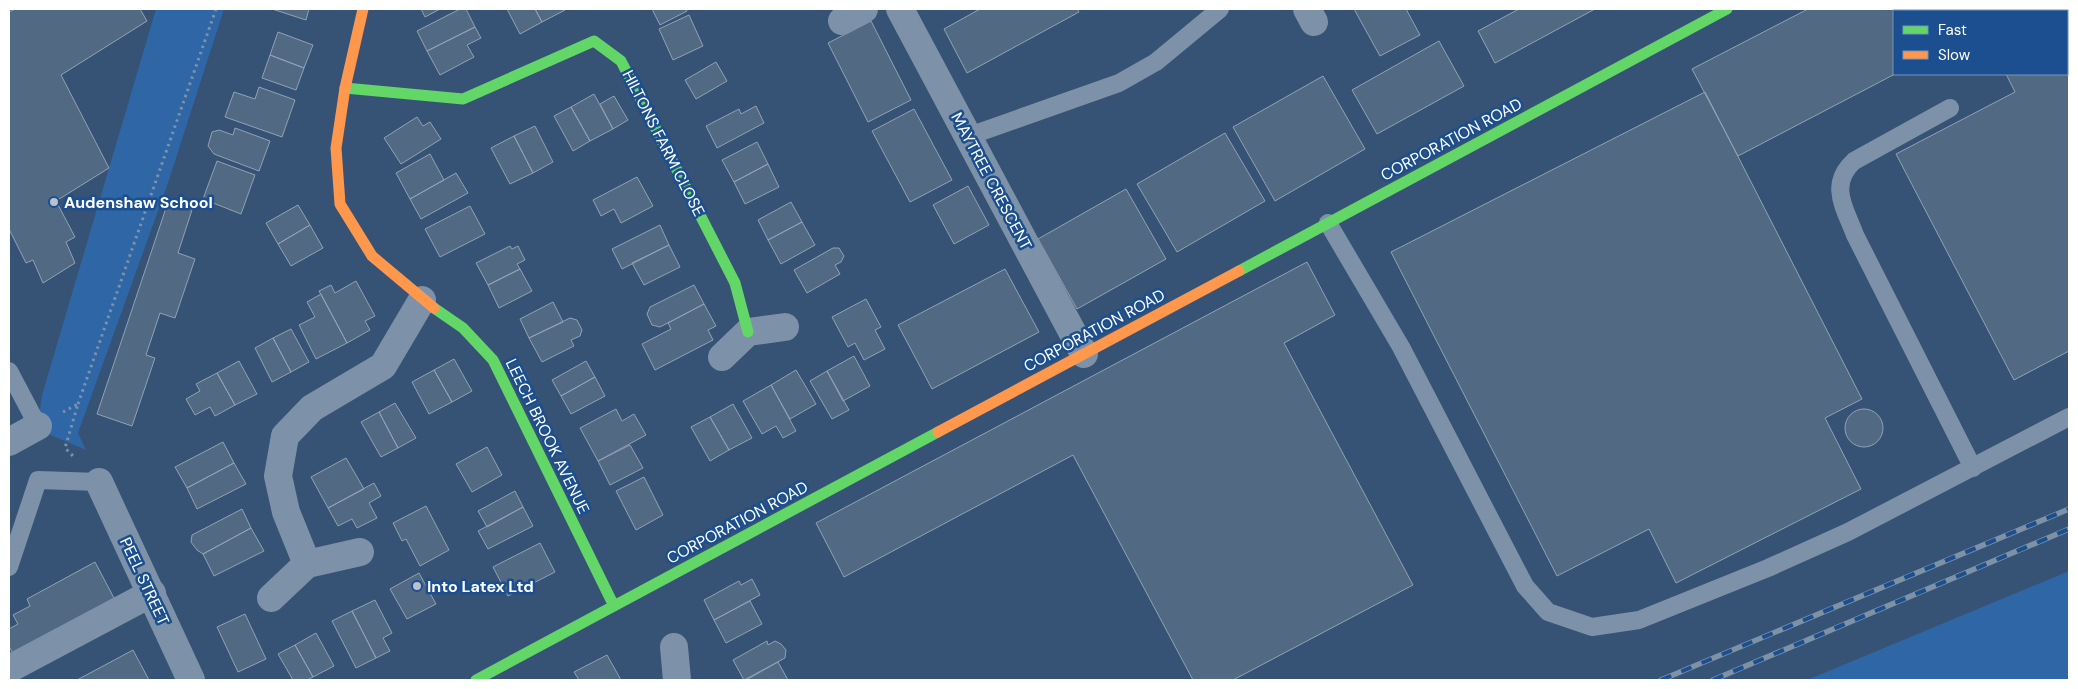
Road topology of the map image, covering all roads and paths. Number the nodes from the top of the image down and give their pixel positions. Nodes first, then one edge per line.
1 (216, 9) edge
2 (363, 9) edge
3 (900, 9) edge
4 (1220, 9) edge
5 (1727, 9) edge
6 (345, 88) junction
7 (1950, 108) dead end
8 (968, 136) junction
9 (1328, 223) junction
10 (422, 300) junction
11 (785, 327) dead end
12 (748, 332) junction
13 (1084, 354) junction
14 (722, 357) dead end
15 (9, 371) edge
16 (78, 404) junction
17 (2069, 417) edge
18 (38, 426) junction
19 (9, 442) edge
20 (1973, 468) junction
21 (99, 482) junction
22 (360, 552) dead end
23 (307, 564) junction
24 (9, 567) edge
25 (152, 593) junction
26 (271, 598) dead end
27 (614, 606) junction
28 (674, 647) dead end
29 (9, 669) edge
30 (191, 680) edge
31 (476, 680) edge
32 (677, 680) edge

1 - 16 path
2 - 6 street, LEECH BROOK AVENUE
3 - 8 street, MAYTREE CRESCENT
4 - 8 lane
5 - 9 street, CORPORATION ROAD
6 - 10 street, LEECH BROOK AVENUE
6 - 12 street, HILTONS FARM CLOSE
7 - 20 lane
8 - 13 street, MAYTREE CRESCENT
9 - 13 street, CORPORATION ROAD
9 - 20 lane
10 - 23 street
10 - 27 street, LEECH BROOK AVENUE
11 - 12 street
12 - 14 street
13 - 27 street, CORPORATION ROAD
15 - 18 lane
16 - 18 path
16 - 21 path
17 - 20 lane
18 - 19 street
21 - 24 lane
21 - 25 street, PEEL STREET
22 - 23 street
23 - 26 street
25 - 29 street
25 - 30 street, PEEL STREET
27 - 31 street, CORPORATION ROAD
28 - 32 street

